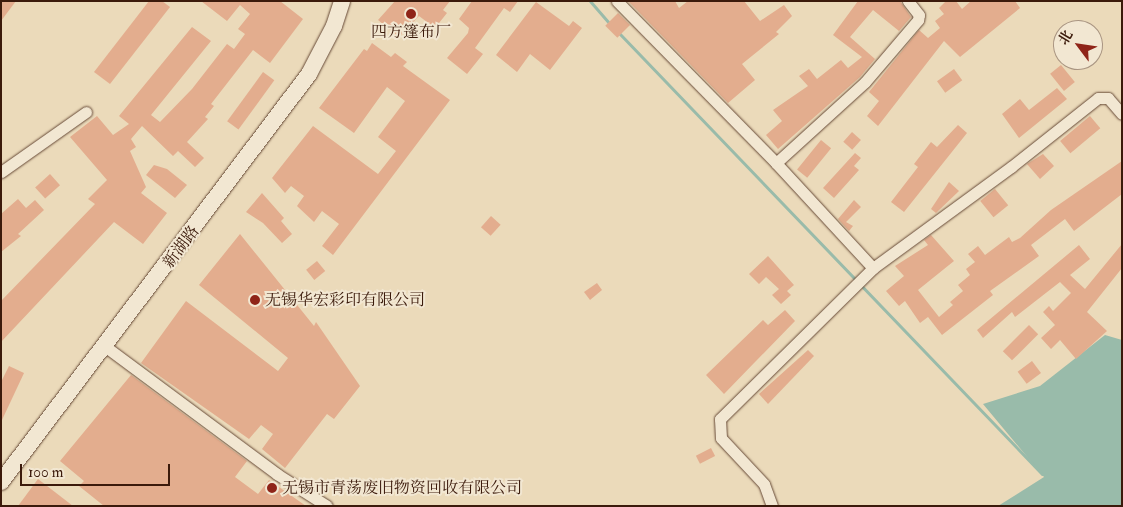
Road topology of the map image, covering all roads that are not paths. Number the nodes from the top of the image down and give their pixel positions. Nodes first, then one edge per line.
1 (342, 1) edge
2 (617, 1) edge
3 (908, 1) edge
4 (86, 112) dead end
5 (1122, 114) edge
6 (776, 163) junction
7 (1, 172) edge
8 (871, 270) junction
9 (106, 347) junction
10 (1, 482) edge
11 (328, 506) edge
12 (772, 506) edge

1 - 9 main road, 新湖路
2 - 6 street
3 - 6 street
4 - 7 street
5 - 8 street
6 - 8 street
8 - 12 street
9 - 10 main road, 新湖路
9 - 11 street

